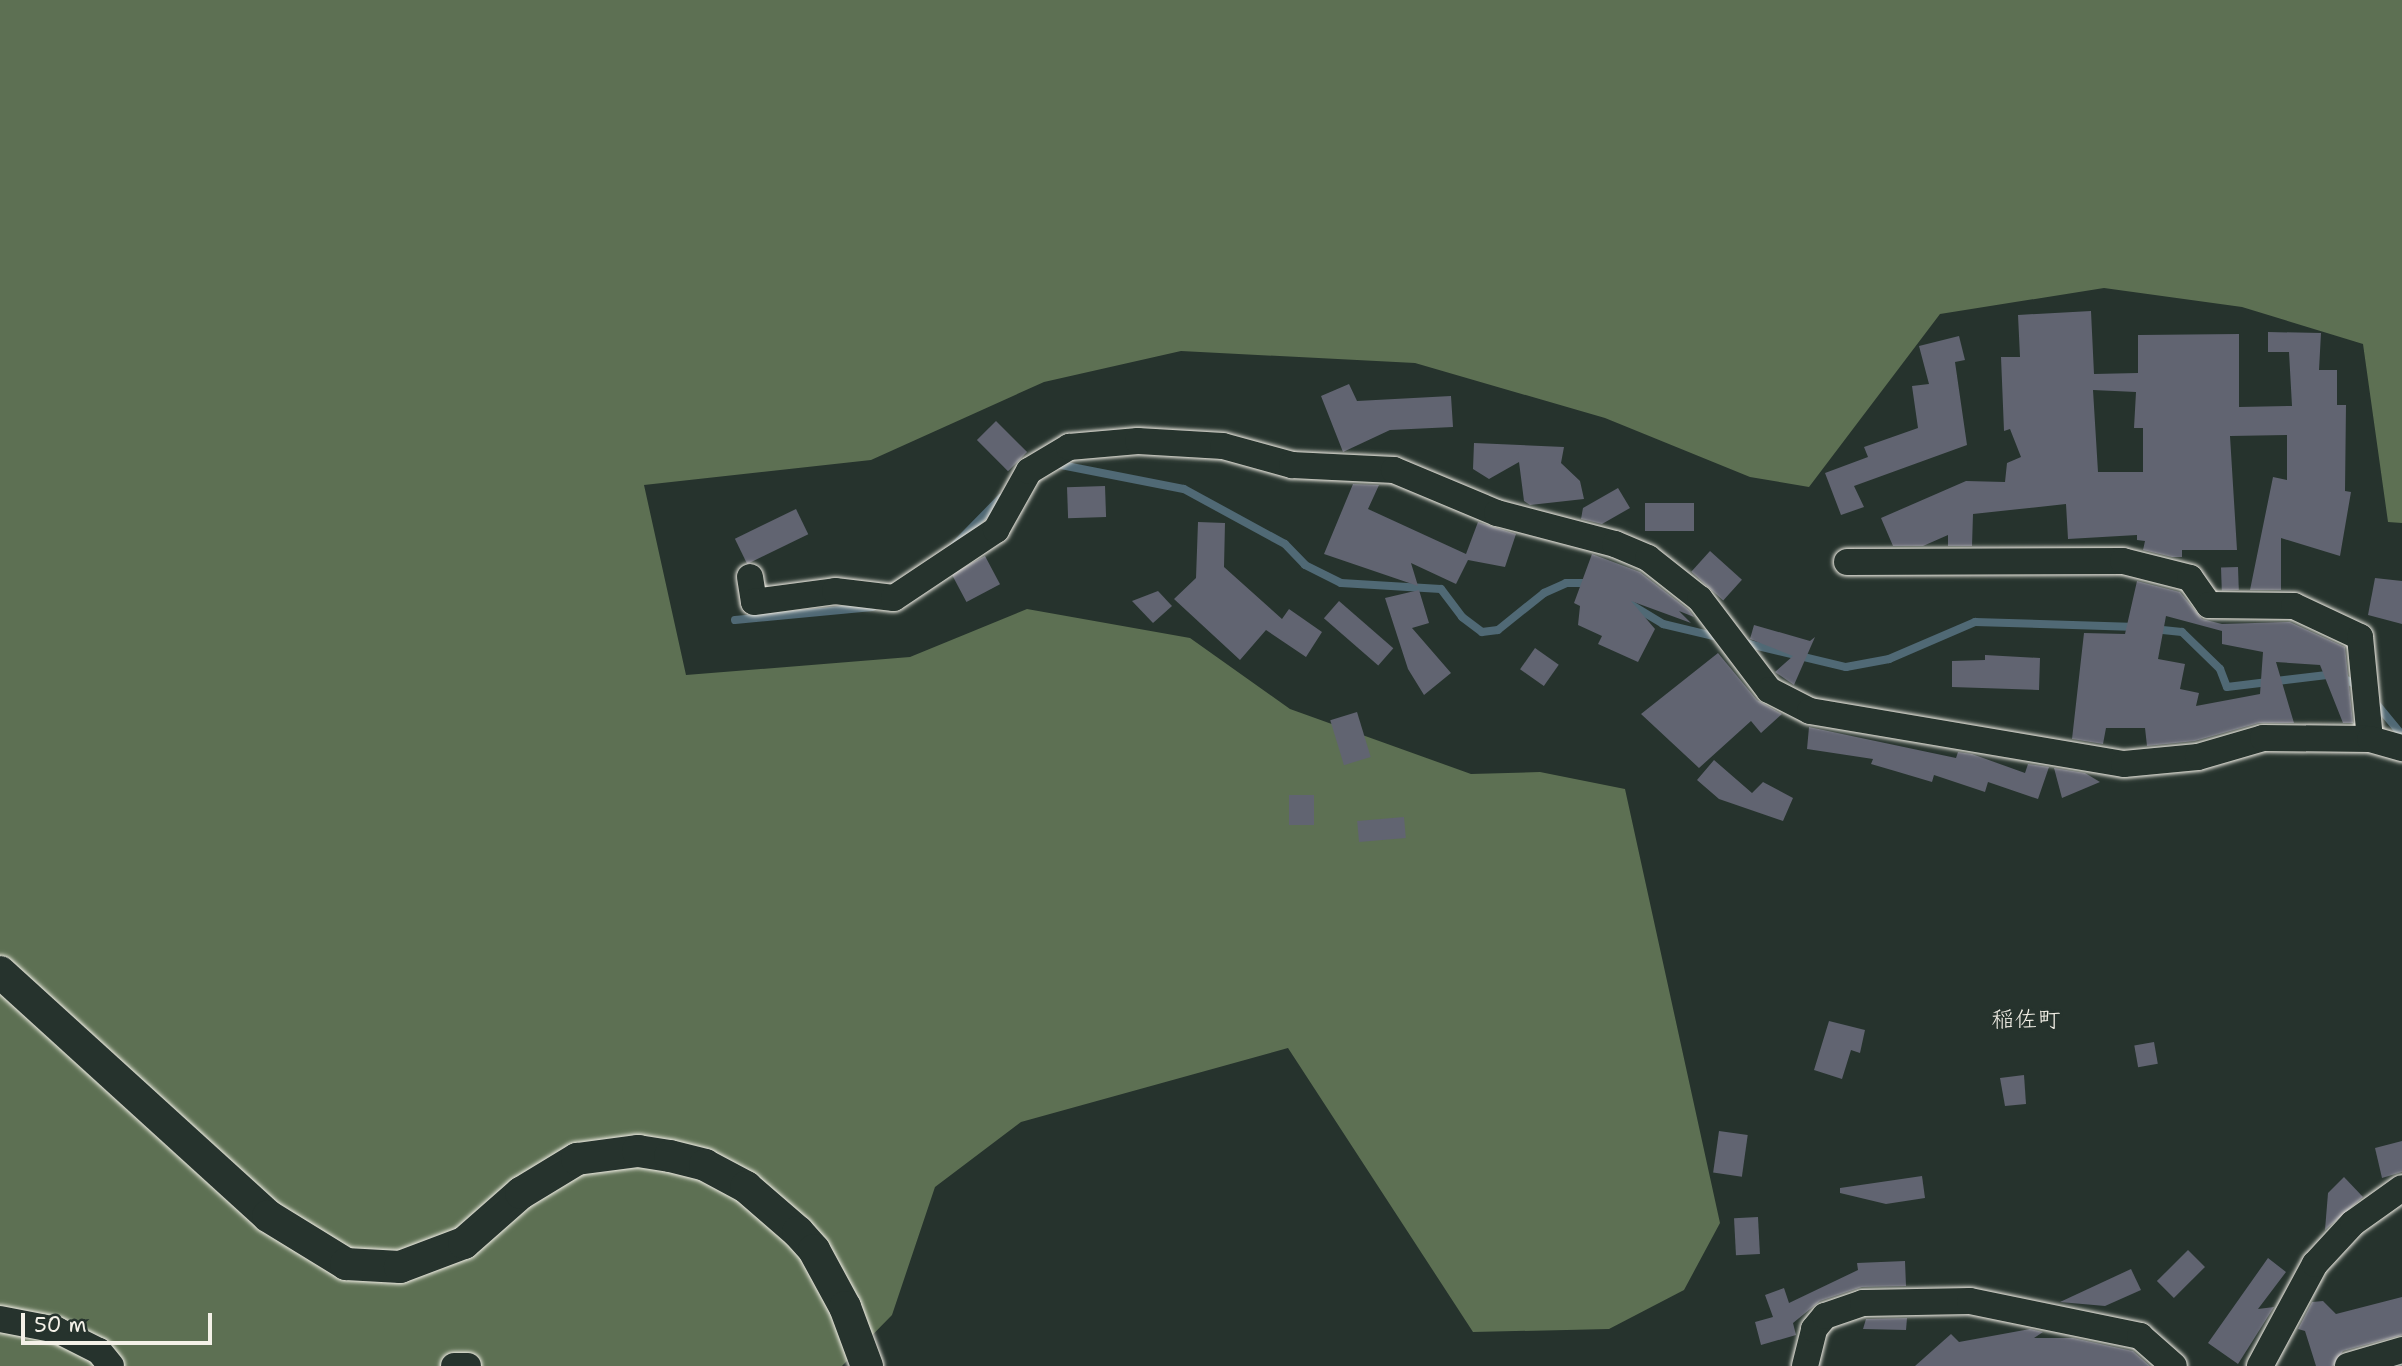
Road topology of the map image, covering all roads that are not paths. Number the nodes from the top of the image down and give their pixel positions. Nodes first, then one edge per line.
1 (1847, 562) dead end
2 (750, 577) dead end
3 (2370, 739) junction
4 (2402, 748) edge
5 (0, 972) edge
6 (2402, 1188) edge
7 (0, 1319) edge
8 (2402, 1350) edge
9 (111, 1366) edge
10 (454, 1366) edge
11 (468, 1366) edge
12 (867, 1366) edge
13 (1805, 1366) edge
14 (2174, 1366) edge
15 (2260, 1366) edge
16 (2348, 1366) edge

1 - 3 street
2 - 3 street
3 - 4 street
5 - 12 street
6 - 15 street
7 - 9 street
8 - 16 street
10 - 11 street
13 - 14 street

